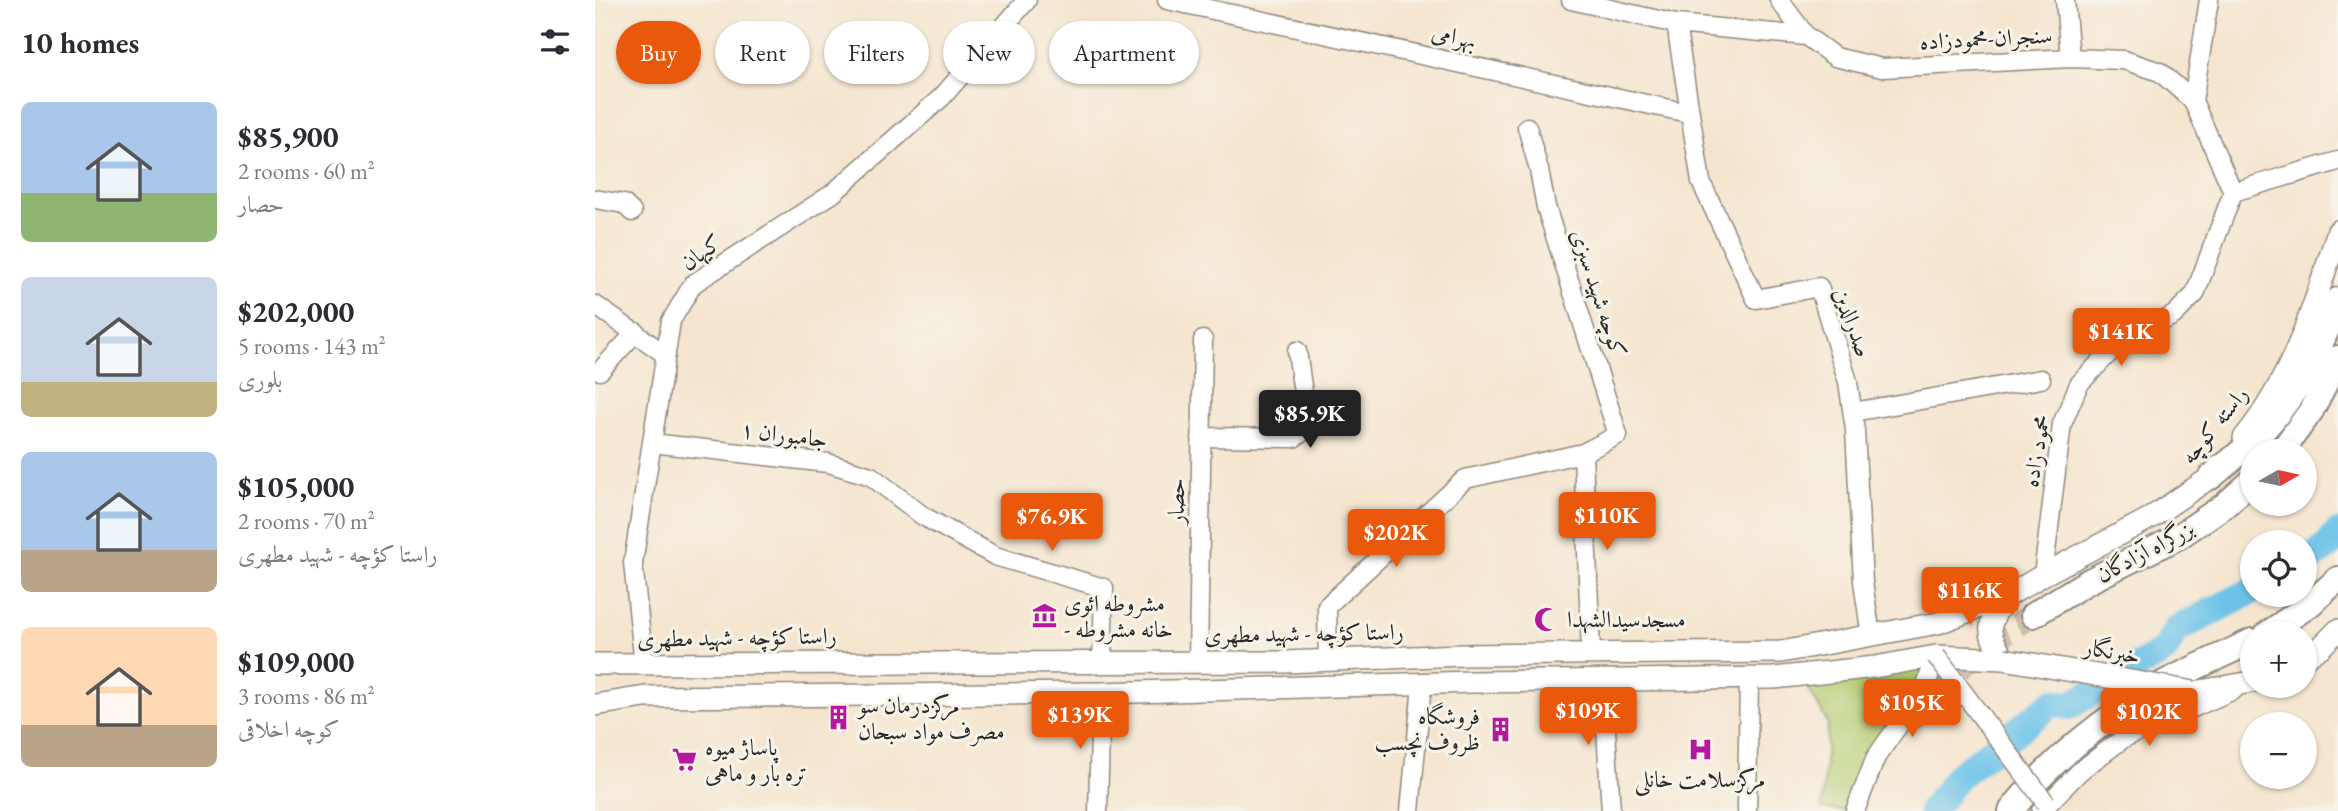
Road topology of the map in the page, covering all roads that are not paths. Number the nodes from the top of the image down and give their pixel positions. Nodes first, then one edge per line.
1 (1027, 0) edge
2 (1167, 0) edge
3 (1571, 0) edge
4 (1779, 0) edge
5 (1795, 0) edge
6 (2065, 0) edge
7 (2209, 0) edge
8 (1676, 24) junction
9 (1806, 36) junction
10 (2070, 58) junction
11 (2193, 101) junction
12 (1688, 113) junction
13 (1527, 127) dead end
14 (2338, 161) edge
15 (2233, 192) junction
16 (595, 199) edge
17 (632, 212) dead end
18 (2338, 231) edge
19 (2338, 300) edge
20 (595, 305) edge
21 (636, 332) junction
22 (1203, 340) dead end
23 (1297, 351) dead end
24 (666, 355) junction
25 (2338, 358) edge
26 (600, 372) dead end
27 (2041, 379) dead end
28 (1853, 412) junction
29 (1201, 437) junction
30 (2291, 439) edge
31 (652, 443) junction
32 (1583, 453) junction
33 (2211, 477) junction
34 (2240, 492) edge
35 (2043, 575) junction
36 (2338, 579) edge
37 (2006, 597) junction
38 (2033, 615) tunnel mouth
39 (2285, 621) edge
40 (1929, 625) junction
41 (2338, 630) edge
42 (1871, 636) junction
43 (2240, 647) edge
44 (2321, 650) edge
45 (1773, 652) junction
46 (1591, 654) junction
47 (1936, 656) junction
48 (1328, 660) junction
49 (2004, 660) junction
50 (1198, 662) junction
51 (1102, 663) junction
52 (605, 664) edge
53 (644, 665) junction
54 (1875, 667) junction
55 (1749, 678) junction
56 (1774, 678) junction
57 (1603, 681) junction
58 (2240, 684) edge
59 (1422, 685) junction
60 (2240, 687) edge
61 (1101, 693) junction
62 (603, 704) edge
63 (2044, 807) edge
64 (1098, 811) edge
65 (1410, 811) edge
66 (1611, 811) edge
67 (1747, 811) edge
68 (1855, 811) edge
69 (2011, 811) edge

1 - 24 street, کیهان
2 - 12 street, بهرامی
3 - 8 street
4 - 9 street
5 - 9 street
6 - 10 street
7 - 11 street
8 - 9 street
8 - 12 street, صدرالدین
9 - 10 street, سنجران-محمودزاده
10 - 11 street, سنجران-محمودزاده
11 - 15 street, سنجران-محمودزاده
12 - 28 street, صدرالدین
13 - 32 street, کوچه شهید سبزی
14 - 15 street
15 - 35 street, محمود زاده
16 - 17 street
18 - 33 main road, راسته کوچه
19 - 33 highway
20 - 21 street
21 - 24 street
21 - 26 street
22 - 29 street, حصار
23 - 29 street
24 - 31 street, کیهان
25 - 30 highway
27 - 28 street
28 - 42 street, صدرالدین
29 - 50 street, حصار
31 - 51 street, جامبوران ۱
31 - 53 street, کیهان
32 - 46 street
32 - 48 street, کوچه شهید سبزی
33 - 35 main road, راسته کوچه
34 - 38 highway, بزرگراه آزادگان
35 - 37 main road, راسته کوچه
36 - 39 highway
37 - 40 main road, راستا کؤچه - شهید مطهری
37 - 49 main road
40 - 42 main road, راستا کؤچه - شهید مطهری
40 - 47 main road
41 - 44 main road
42 - 45 main road, راستا کؤچه - شهید مطهری
42 - 54 main road
43 - 69 highway
45 - 46 main road, راستا کؤچه - شهید مطهری
45 - 56 main road
46 - 48 main road, راستا کؤچه - شهید مطهری
47 - 49 main road, خبرنگار
47 - 54 main road
47 - 63 street, bridge
47 - 68 street
48 - 50 main road, راستا کؤچه - شهید مطهری
49 - 58 main road, خبرنگار, bridge
50 - 51 main road, راستا کؤچه - شهید مطهری
51 - 53 main road, راستا کؤچه - شهید مطهری
51 - 61 main road
52 - 53 main road, راستا کؤچه - شهید مطهری
52 - 62 main road
54 - 56 main road
55 - 56 main road
55 - 57 main road
55 - 67 street
57 - 59 main road
57 - 66 street
59 - 61 main road
59 - 65 street
60 - 63 street
61 - 62 main road
61 - 64 street

